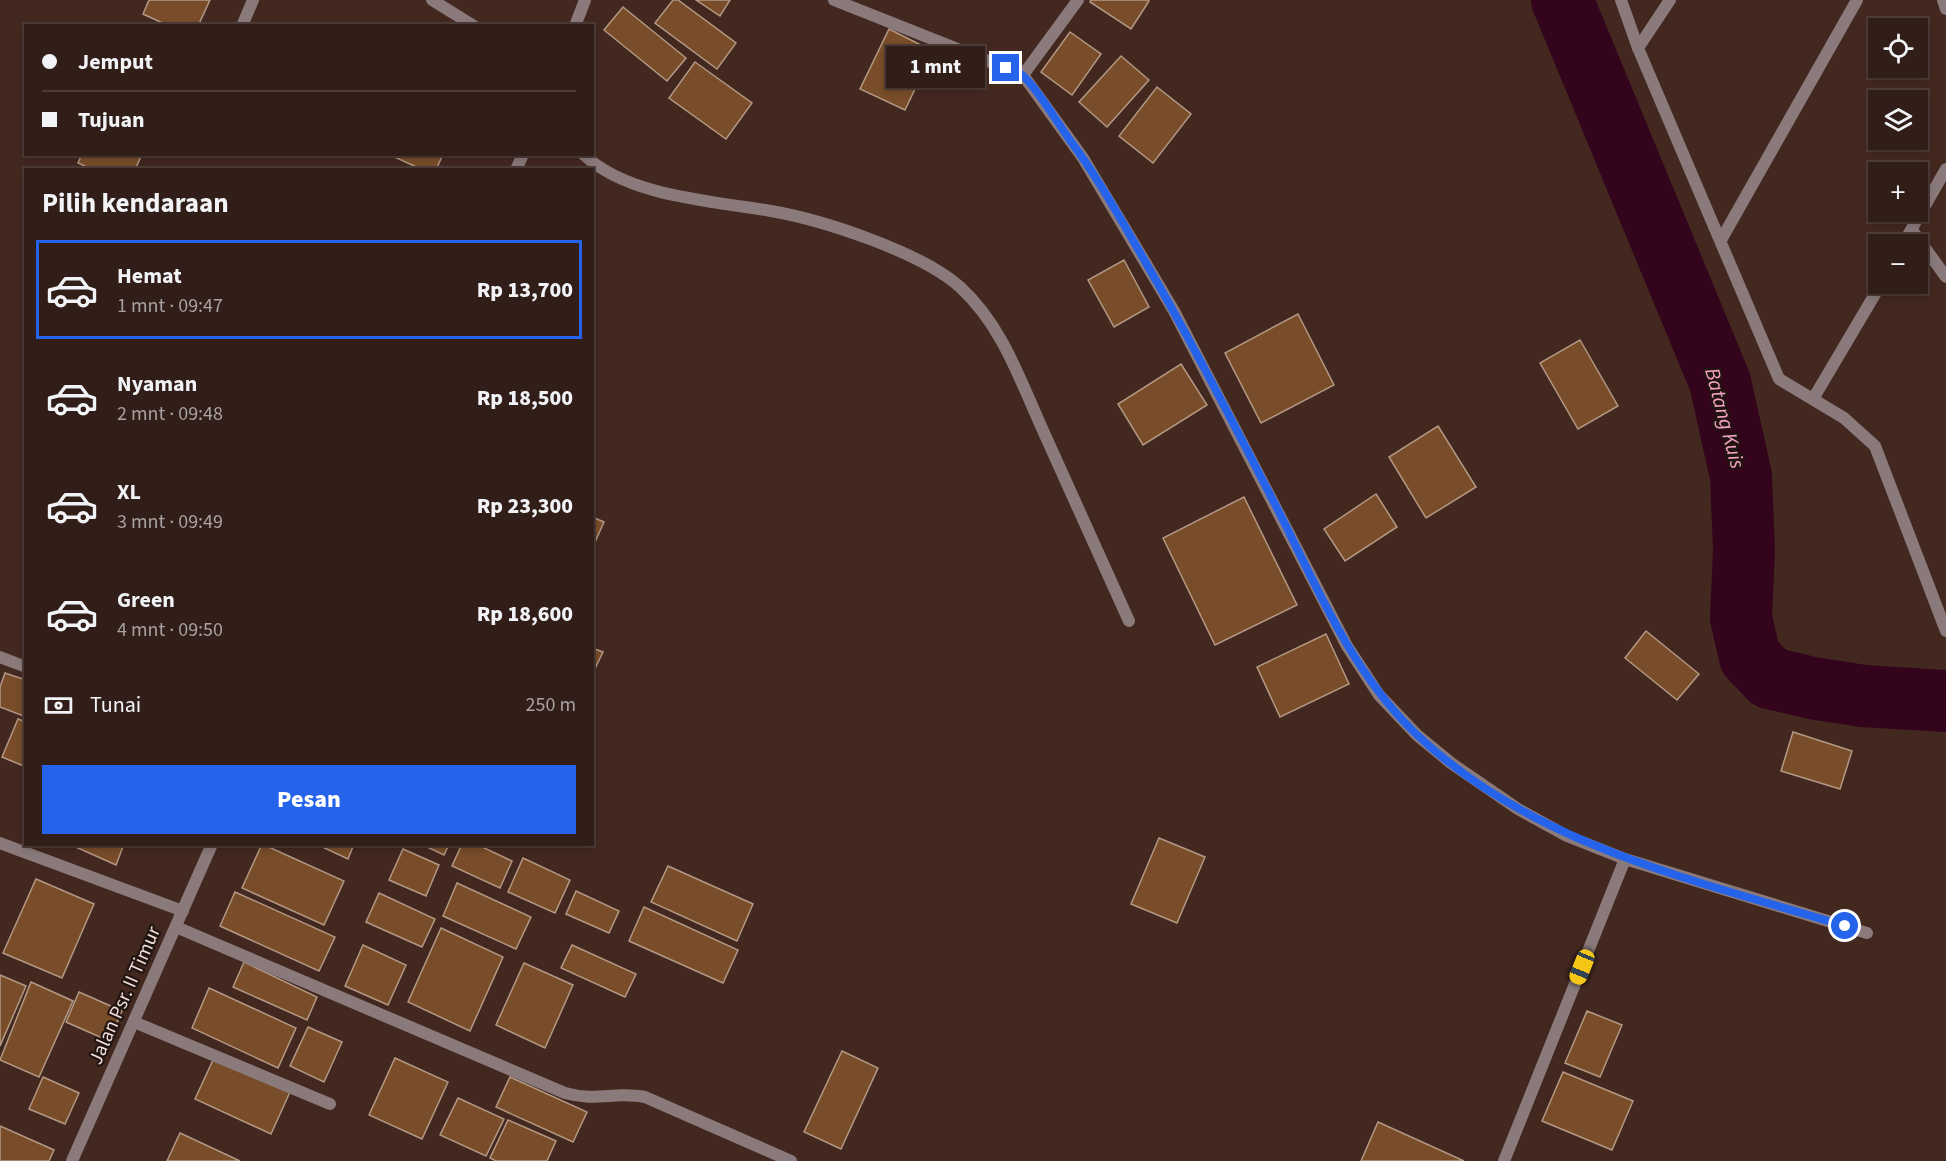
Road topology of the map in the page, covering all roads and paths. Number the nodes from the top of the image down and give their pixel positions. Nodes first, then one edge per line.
1 (253, 0) edge
2 (432, 0) edge
3 (585, 0) edge
4 (834, 0) edge
5 (1078, 0) edge
6 (1621, 0) edge
7 (1670, 0) edge
8 (1857, 0) edge
9 (1942, 0) edge
10 (1946, 9) edge
11 (243, 24) edge
12 (471, 24) edge
13 (576, 24) edge
14 (1638, 48) junction
15 (1023, 75) junction
16 (585, 156) edge
17 (1946, 169) edge
18 (1912, 230) junction
19 (1909, 234) edge
20 (1721, 240) junction
21 (1946, 277) edge
22 (1875, 294) edge
23 (1813, 399) junction
24 (1129, 621) dead end
25 (1946, 631) edge
26 (0, 657) edge
27 (24, 666) edge
28 (0, 843) edge
29 (211, 846) edge
30 (1625, 859) junction
31 (183, 911) junction
32 (176, 927) junction
33 (1867, 933) dead end
34 (134, 1022) junction
35 (330, 1104) dead end
36 (72, 1161) edge
37 (791, 1161) edge
38 (1504, 1161) edge

1 - 11 street
2 - 12 street
3 - 13 street
4 - 15 street
5 - 15 street
6 - 14 street
7 - 14 street
8 - 20 street
9 - 10 street
14 - 20 street
15 - 30 street
16 - 24 street
17 - 18 street
18 - 19 street
18 - 21 street
20 - 23 street
22 - 23 street
23 - 25 street
26 - 27 street
28 - 31 street
29 - 31 street, Jalan Psr. II Timur
30 - 33 street
30 - 38 street
31 - 32 street, Jalan Psr. II Timur
32 - 34 street, Jalan Psr. II Timur
32 - 37 street
34 - 35 street
34 - 36 street, Jalan Psr. II Timur

